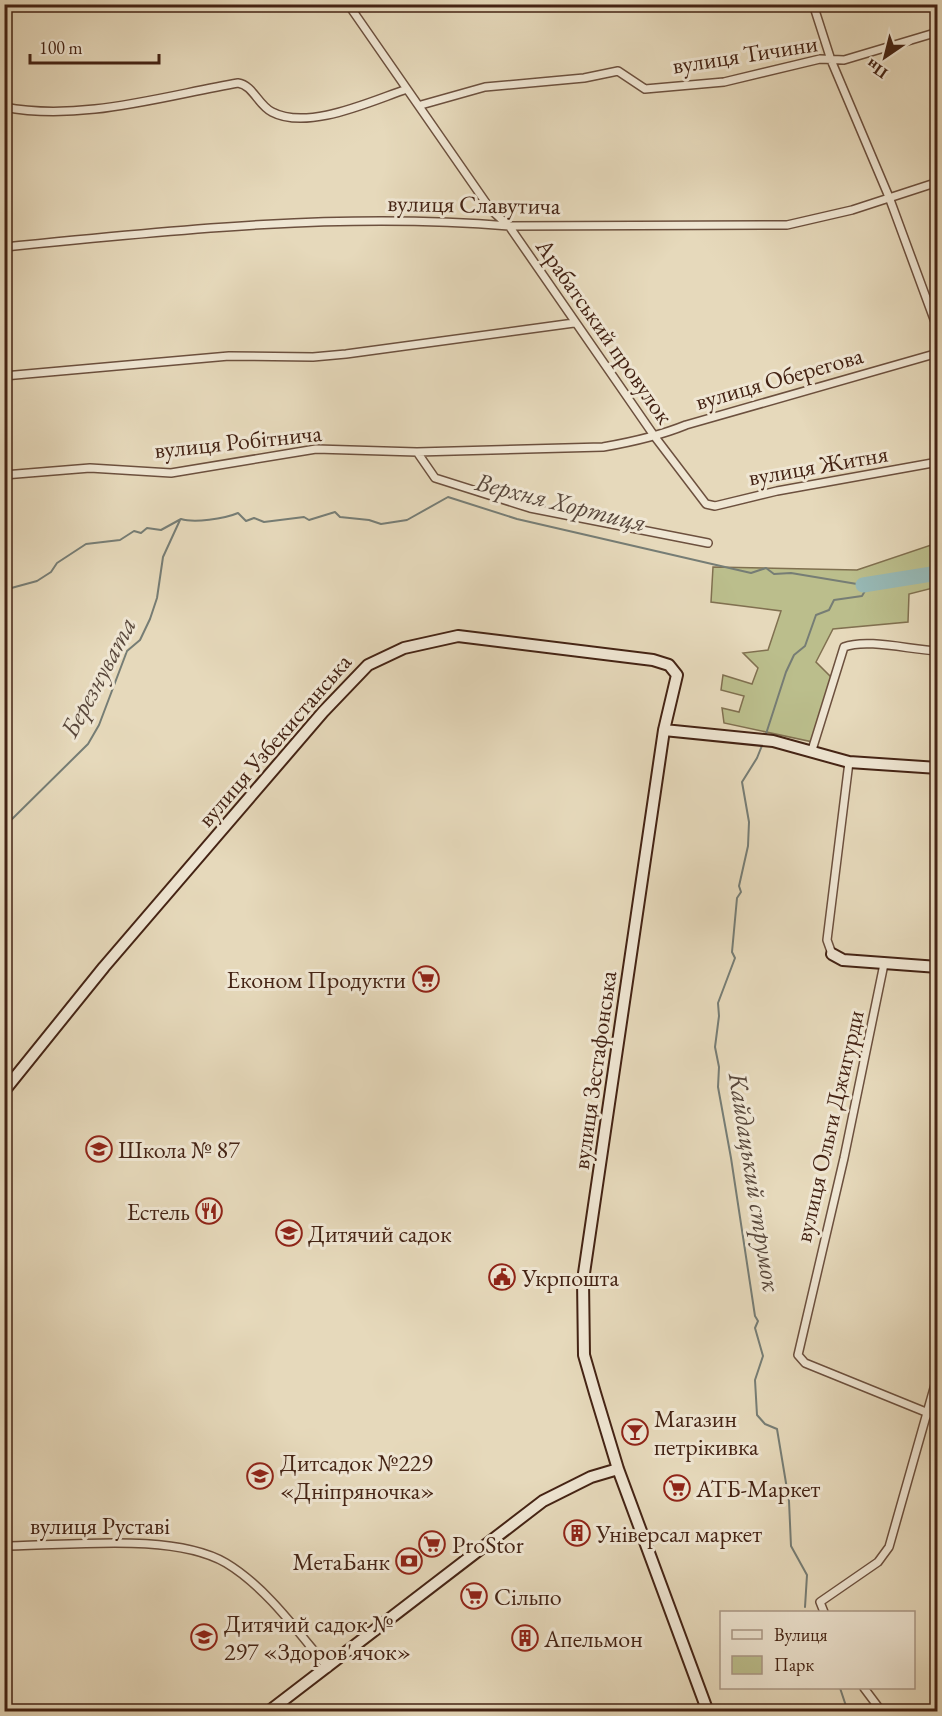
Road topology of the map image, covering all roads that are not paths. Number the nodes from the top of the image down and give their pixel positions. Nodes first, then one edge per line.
1 (348, 4) edge
2 (813, 4) edge
3 (938, 32) edge
4 (831, 60) junction
5 (407, 89) junction
6 (420, 105) junction
7 (4, 107) edge
8 (938, 182) edge
9 (888, 197) junction
10 (509, 226) junction
11 (4, 247) edge
12 (574, 323) junction
13 (938, 330) edge
14 (938, 353) edge
15 (4, 376) edge
16 (655, 437) junction
17 (417, 453) junction
18 (938, 462) edge
19 (4, 475) edge
20 (706, 504) joint
21 (708, 543) dead end
22 (938, 651) edge
23 (677, 675) joint
24 (664, 729) junction
25 (812, 750) junction
26 (849, 762) junction
27 (938, 768) edge
28 (832, 954) joint
29 (884, 964) junction
30 (938, 968) edge
31 (5, 1090) edge
32 (938, 1374) edge
33 (927, 1414) junction
34 (938, 1417) edge
35 (618, 1470) junction
36 (4, 1496) edge
37 (4, 1546) edge
38 (824, 1611) edge
39 (4, 1658) edge
40 (328, 1668) junction
41 (865, 1689) edge
42 (268, 1712) edge
43 (708, 1712) edge
44 (882, 1712) edge

1 - 5 street, Арабатський провулок
2 - 4 street
3 - 4 street, вулиця Тичини
4 - 6 street, вулиця Тичини
4 - 9 street
5 - 6 street, Арабатський провулок
5 - 7 street
6 - 10 street, Арабатський провулок
8 - 9 street, вулиця Славутича
9 - 10 street, вулиця Славутича
9 - 13 street
10 - 11 street, вулиця Славутича
10 - 12 street, Арабатський провулок
12 - 15 street
12 - 16 street, Арабатський провулок
14 - 16 street, вулиця Оберегова
16 - 17 street, вулиця Оберегова
16 - 20 street, Арабатський провулок
17 - 19 street, вулиця Робітнича
17 - 21 street
18 - 20 street, вулиця Житня
22 - 25 street
23 - 24 street, вулиця Зестафонська
23 - 31 street, вулиця Узбекистанська
24 - 25 street
24 - 35 street, вулиця Зестафонська
25 - 26 street
26 - 27 street
26 - 28 street
28 - 29 street
29 - 30 street
29 - 33 street, вулиця Ольги Джигурди
32 - 33 street
33 - 34 street
33 - 38 street
35 - 40 street
35 - 43 street, вулиця Зестафонська
36 - 37 street
37 - 39 street
37 - 40 street, вулиця Руставі
40 - 42 street
41 - 44 street

